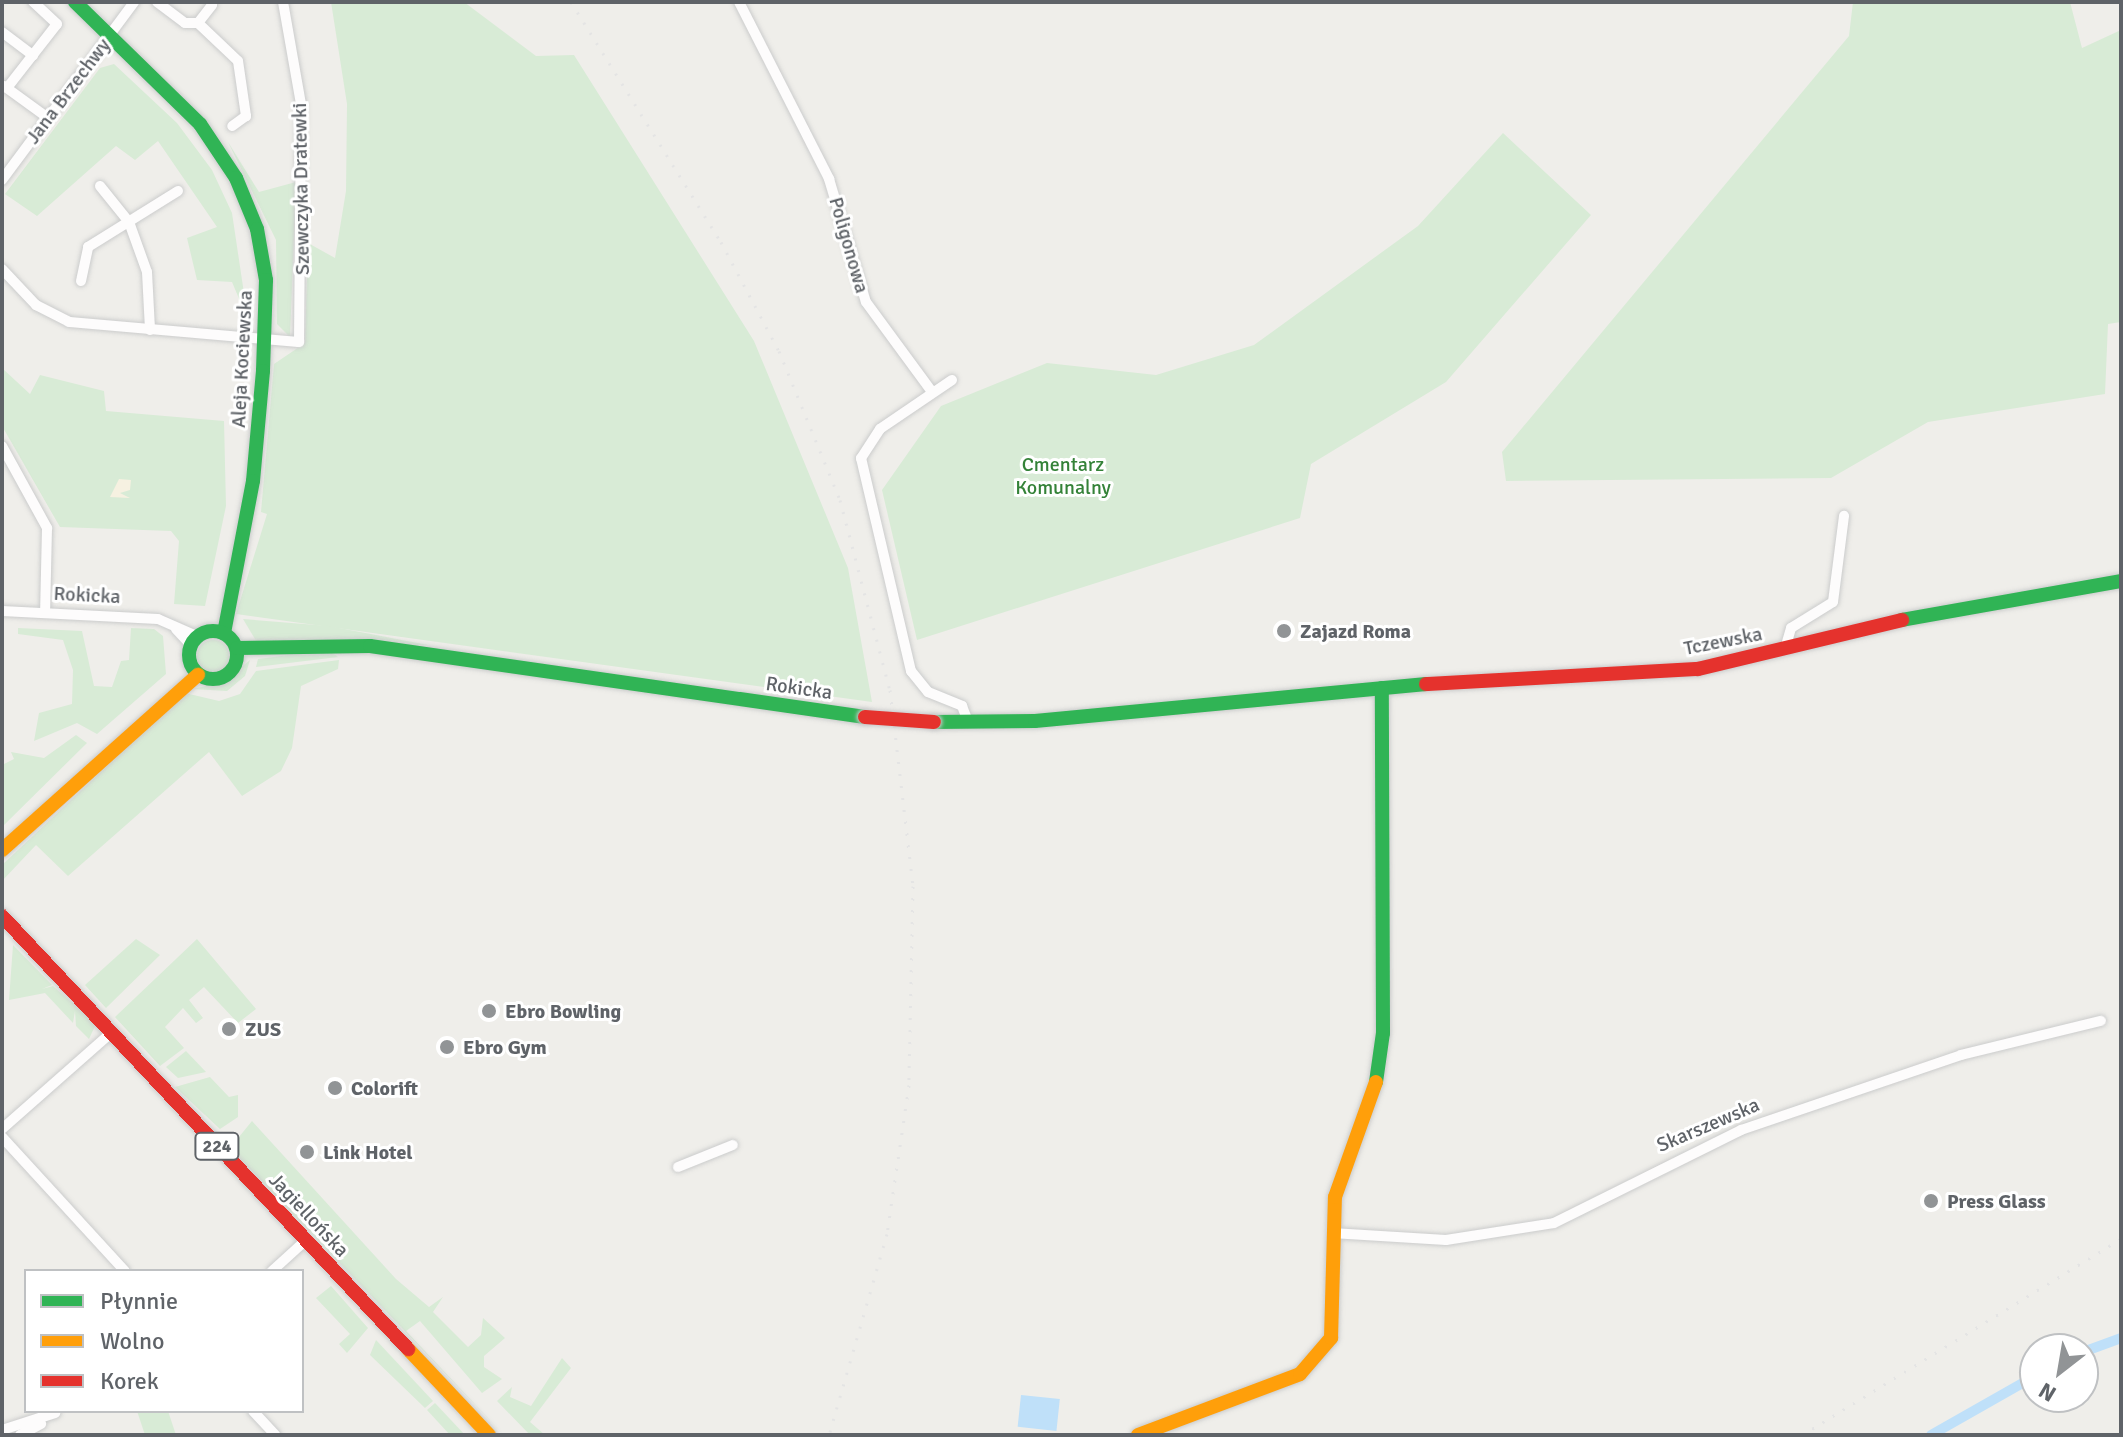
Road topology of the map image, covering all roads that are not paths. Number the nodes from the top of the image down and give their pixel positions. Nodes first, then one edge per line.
1 (33, 2) edge
2 (75, 2) edge
3 (134, 2) edge
4 (157, 2) edge
5 (283, 2) edge
6 (739, 2) edge
7 (212, 5) dead end
8 (198, 23) junction
9 (2, 32) edge
10 (110, 35) junction
11 (33, 55) junction
12 (5, 86) edge
13 (48, 118) junction
14 (232, 126) dead end
15 (2, 180) edge
16 (100, 186) dead end
17 (178, 191) dead end
18 (129, 222) junction
19 (2, 269) edge
20 (81, 281) dead end
21 (150, 330) junction
22 (265, 343) junction
23 (952, 380) dead end
24 (932, 392) junction
25 (2, 446) edge
26 (1844, 516) dead end
27 (2121, 581) edge
28 (2, 611) edge
29 (45, 613) junction
30 (219, 632) junction
31 (194, 640) junction
32 (1785, 649) junction
33 (237, 654) junction
34 (194, 670) junction
35 (1382, 688) junction
36 (1326, 694) joint
37 (968, 722) junction
38 (2, 850) edge
39 (2, 916) edge
40 (2101, 1021) dead end
41 (112, 1032) junction
42 (2, 1129) edge
43 (2, 1137) edge
44 (733, 1145) dead end
45 (678, 1167) dead end
46 (1332, 1233) junction
47 (305, 1241) junction
48 (123, 1269) edge
49 (274, 1269) edge
50 (55, 1413) edge
51 (255, 1413) edge
52 (2, 1430) edge
53 (20, 1435) edge
54 (275, 1435) edge
55 (489, 1435) edge
56 (1138, 1435) edge

1 - 11 street
2 - 10 street, Aleja Kociewska
3 - 10 street, Jana Brzechwy
4 - 8 street
5 - 22 street, Szewczyka Dratewki
6 - 24 street, Poligonowa
7 - 8 street
8 - 14 street
9 - 11 street
10 - 13 street, Jana Brzechwy
10 - 22 street, Aleja Kociewska
11 - 12 street
12 - 13 street
13 - 15 street, Jana Brzechwy
16 - 18 street
17 - 18 street
18 - 20 street
18 - 21 street
19 - 21 street, Szewczyka Dratewki
21 - 22 street, Szewczyka Dratewki
22 - 30 street, Aleja Kociewska
23 - 24 street
24 - 37 street
25 - 29 street
26 - 32 street
27 - 32 street, Tczewska
28 - 29 street, Rokicka
29 - 31 street, Rokicka
30 - 31 street
30 - 33 street
31 - 34 street
32 - 35 street, Tczewska
33 - 34 street
33 - 37 street, Rokicka, bridge
34 - 38 street
35 - 36 street, Tczewska
35 - 46 street
36 - 37 street, Rokicka
39 - 41 street, Jagiellońska / 224
40 - 46 street, Skarszewska
41 - 42 street
41 - 47 street, Jagiellońska / 224
43 - 48 street
44 - 45 street
46 - 56 street
47 - 49 street
47 - 55 street, Jagiellońska / 224
50 - 52 street
50 - 53 street
51 - 54 street

